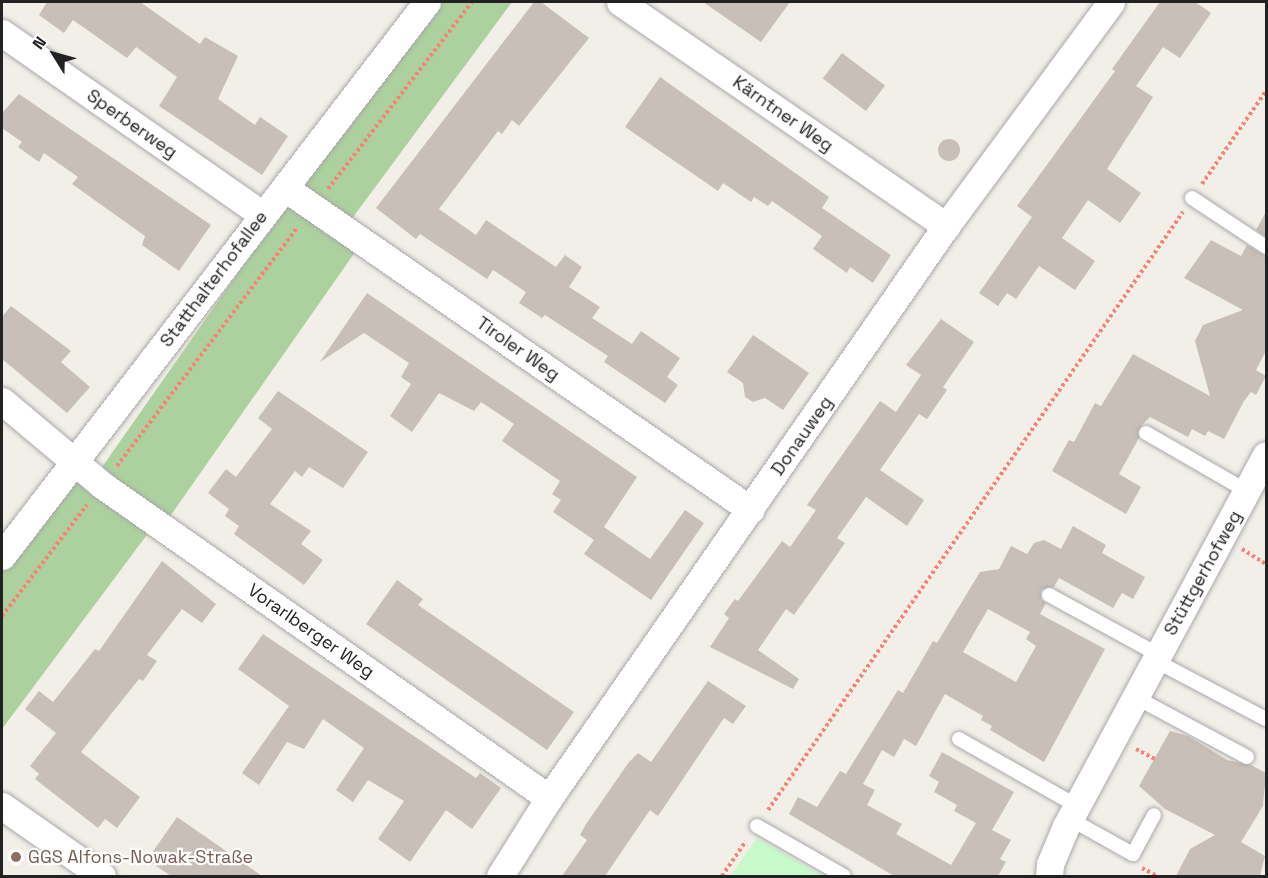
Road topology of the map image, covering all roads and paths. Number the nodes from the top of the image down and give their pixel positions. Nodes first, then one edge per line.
1 (426, 2) edge
2 (472, 2) edge
3 (620, 2) edge
4 (1111, 2) edge
5 (2, 33) edge
6 (1266, 91) edge
7 (285, 188) junction
8 (1192, 198) junction
9 (313, 207) junction
10 (263, 215) junction
11 (946, 226) junction
12 (1266, 247) edge
13 (2, 401) edge
14 (1146, 434) dead end
15 (1266, 455) edge
16 (73, 463) junction
17 (102, 485) junction
18 (1247, 491) junction
19 (751, 510) junction
20 (2, 556) edge
21 (1049, 595) dead end
22 (2, 616) edge
23 (1156, 657) junction
24 (1135, 697) junction
25 (1266, 719) edge
26 (959, 739) dead end
27 (1246, 757) dead end
28 (549, 798) junction
29 (2, 806) edge
30 (1073, 813) junction
31 (1154, 815) dead end
32 (757, 826) junction
33 (102, 876) edge
34 (500, 876) edge
35 (722, 876) edge
36 (844, 876) edge
37 (1049, 876) edge

1 - 7 street, Statthalterhofallee
2 - 9 path
3 - 11 street, Kärntner Weg
4 - 11 street, Donauweg
5 - 10 street, Sperberweg
6 - 8 path
7 - 9 street, Tiroler Weg
7 - 10 street, Statthalterhofallee
8 - 12 lane
8 - 32 path
9 - 17 path
9 - 19 street, Tiroler Weg
10 - 16 street, Statthalterhofallee
11 - 19 street, Donauweg
13 - 16 street, Vorarlberger Weg
14 - 18 lane, Stüttgerhofweg
15 - 18 street, Stüttgerhofweg
16 - 17 street, Vorarlberger Weg
16 - 20 street, Statthalterhofallee
17 - 22 path
17 - 28 street, Vorarlberger Weg
18 - 23 street, Stüttgerhofweg
19 - 28 street, Donauweg
21 - 23 lane, Stüttgerhofweg
23 - 24 street, Stüttgerhofweg
23 - 25 lane
24 - 27 lane
24 - 30 street, Stüttgerhofweg
26 - 30 lane
28 - 34 street, Donauweg
29 - 33 street
30 - 31 lane
30 - 37 street, Stüttgerhofweg
32 - 35 path
32 - 36 lane

